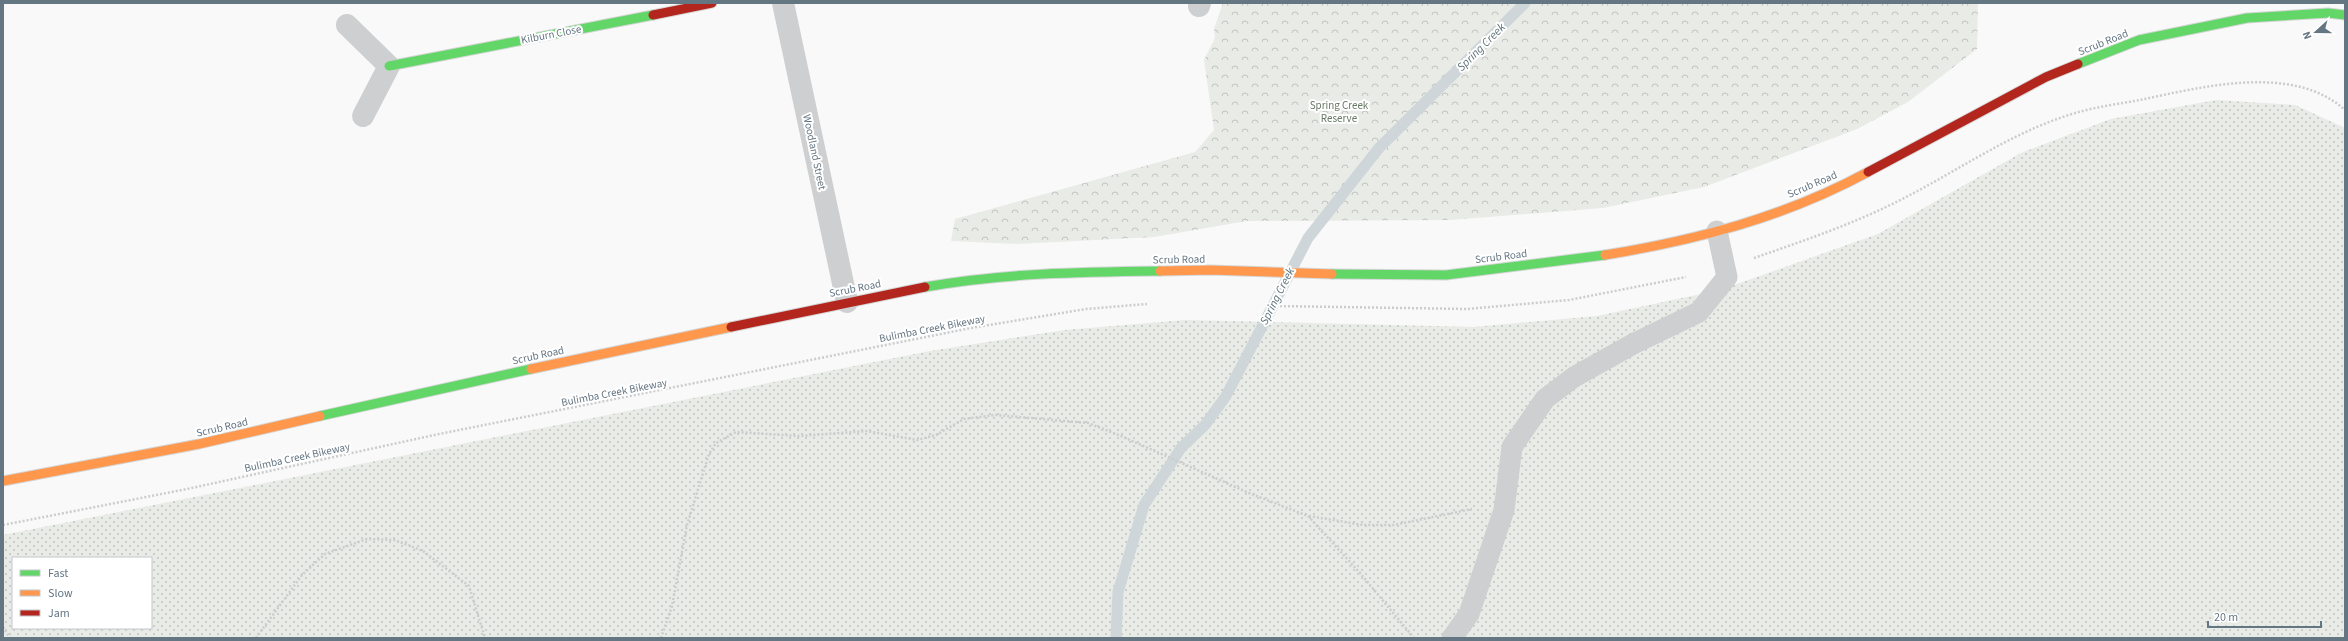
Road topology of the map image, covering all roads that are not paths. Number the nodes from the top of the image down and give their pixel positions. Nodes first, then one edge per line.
1 (712, 3) edge
2 (783, 3) edge
3 (2345, 6) edge
4 (2328, 12) junction
5 (2345, 15) edge
6 (347, 25) dead end
7 (390, 66) junction
8 (363, 116) dead end
9 (1717, 231) junction
10 (847, 302) junction
11 (3, 481) edge
12 (1452, 638) edge

1 - 7 main road, Kilburn Close
2 - 10 street, Woodland Street
3 - 4 main road, Scrub Road
4 - 5 main road, Scrub Road
4 - 9 main road, Scrub Road
6 - 7 street
7 - 8 street
9 - 10 main road, Scrub Road
9 - 12 lane
10 - 11 main road, Scrub Road

